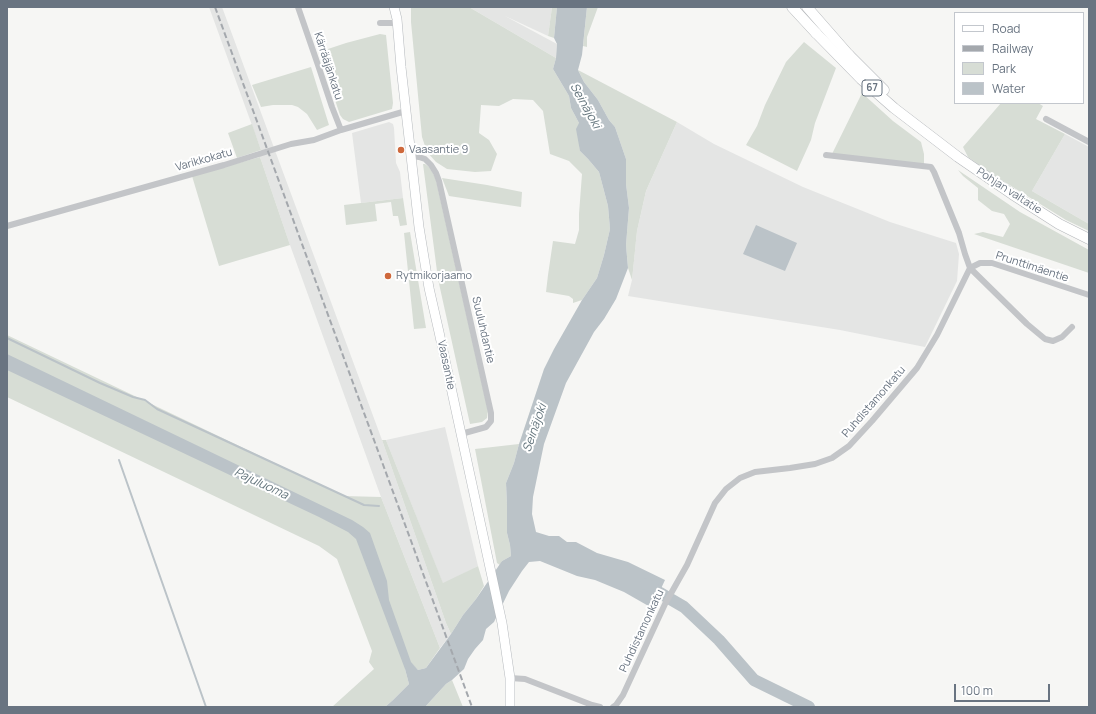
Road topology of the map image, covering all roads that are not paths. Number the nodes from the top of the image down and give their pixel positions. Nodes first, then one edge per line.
1 (298, 7) edge
2 (394, 7) edge
3 (400, 7) edge
4 (792, 7) edge
5 (807, 7) edge
6 (397, 21) junction
7 (380, 23) dead end
8 (406, 111) junction
9 (1046, 119) dead end
10 (341, 130) junction
11 (933, 137) junction
12 (1089, 142) edge
13 (826, 155) dead end
14 (411, 156) junction
15 (7, 226) edge
16 (1089, 240) edge
17 (970, 268) junction
18 (1089, 295) edge
19 (1072, 327) dead end
20 (461, 434) junction
21 (510, 678) junction
22 (510, 707) edge
23 (600, 707) edge
24 (613, 707) edge

1 - 10 street, Kärrääjänkatu
2 - 6 main road, Vaasantie
3 - 6 main road, Vaasantie
4 - 11 main road, Pohjan valtatie / 67
5 - 11 main road, Pohjan valtatie / 67
6 - 7 street
6 - 8 main road, Vaasantie
8 - 10 street, Varikkokatu
8 - 14 main road, Vaasantie
9 - 12 street
10 - 15 street, Varikkokatu
11 - 16 main road, Pohjan valtatie / 67
13 - 17 street
14 - 20 main road, Vaasantie
14 - 20 street, Suuluhdantie
17 - 18 street, Prunttimäentie
17 - 19 street
17 - 24 street, Puhdistamonkatu
20 - 21 main road, Vaasantie
21 - 22 main road, Vaasantie
21 - 23 street

